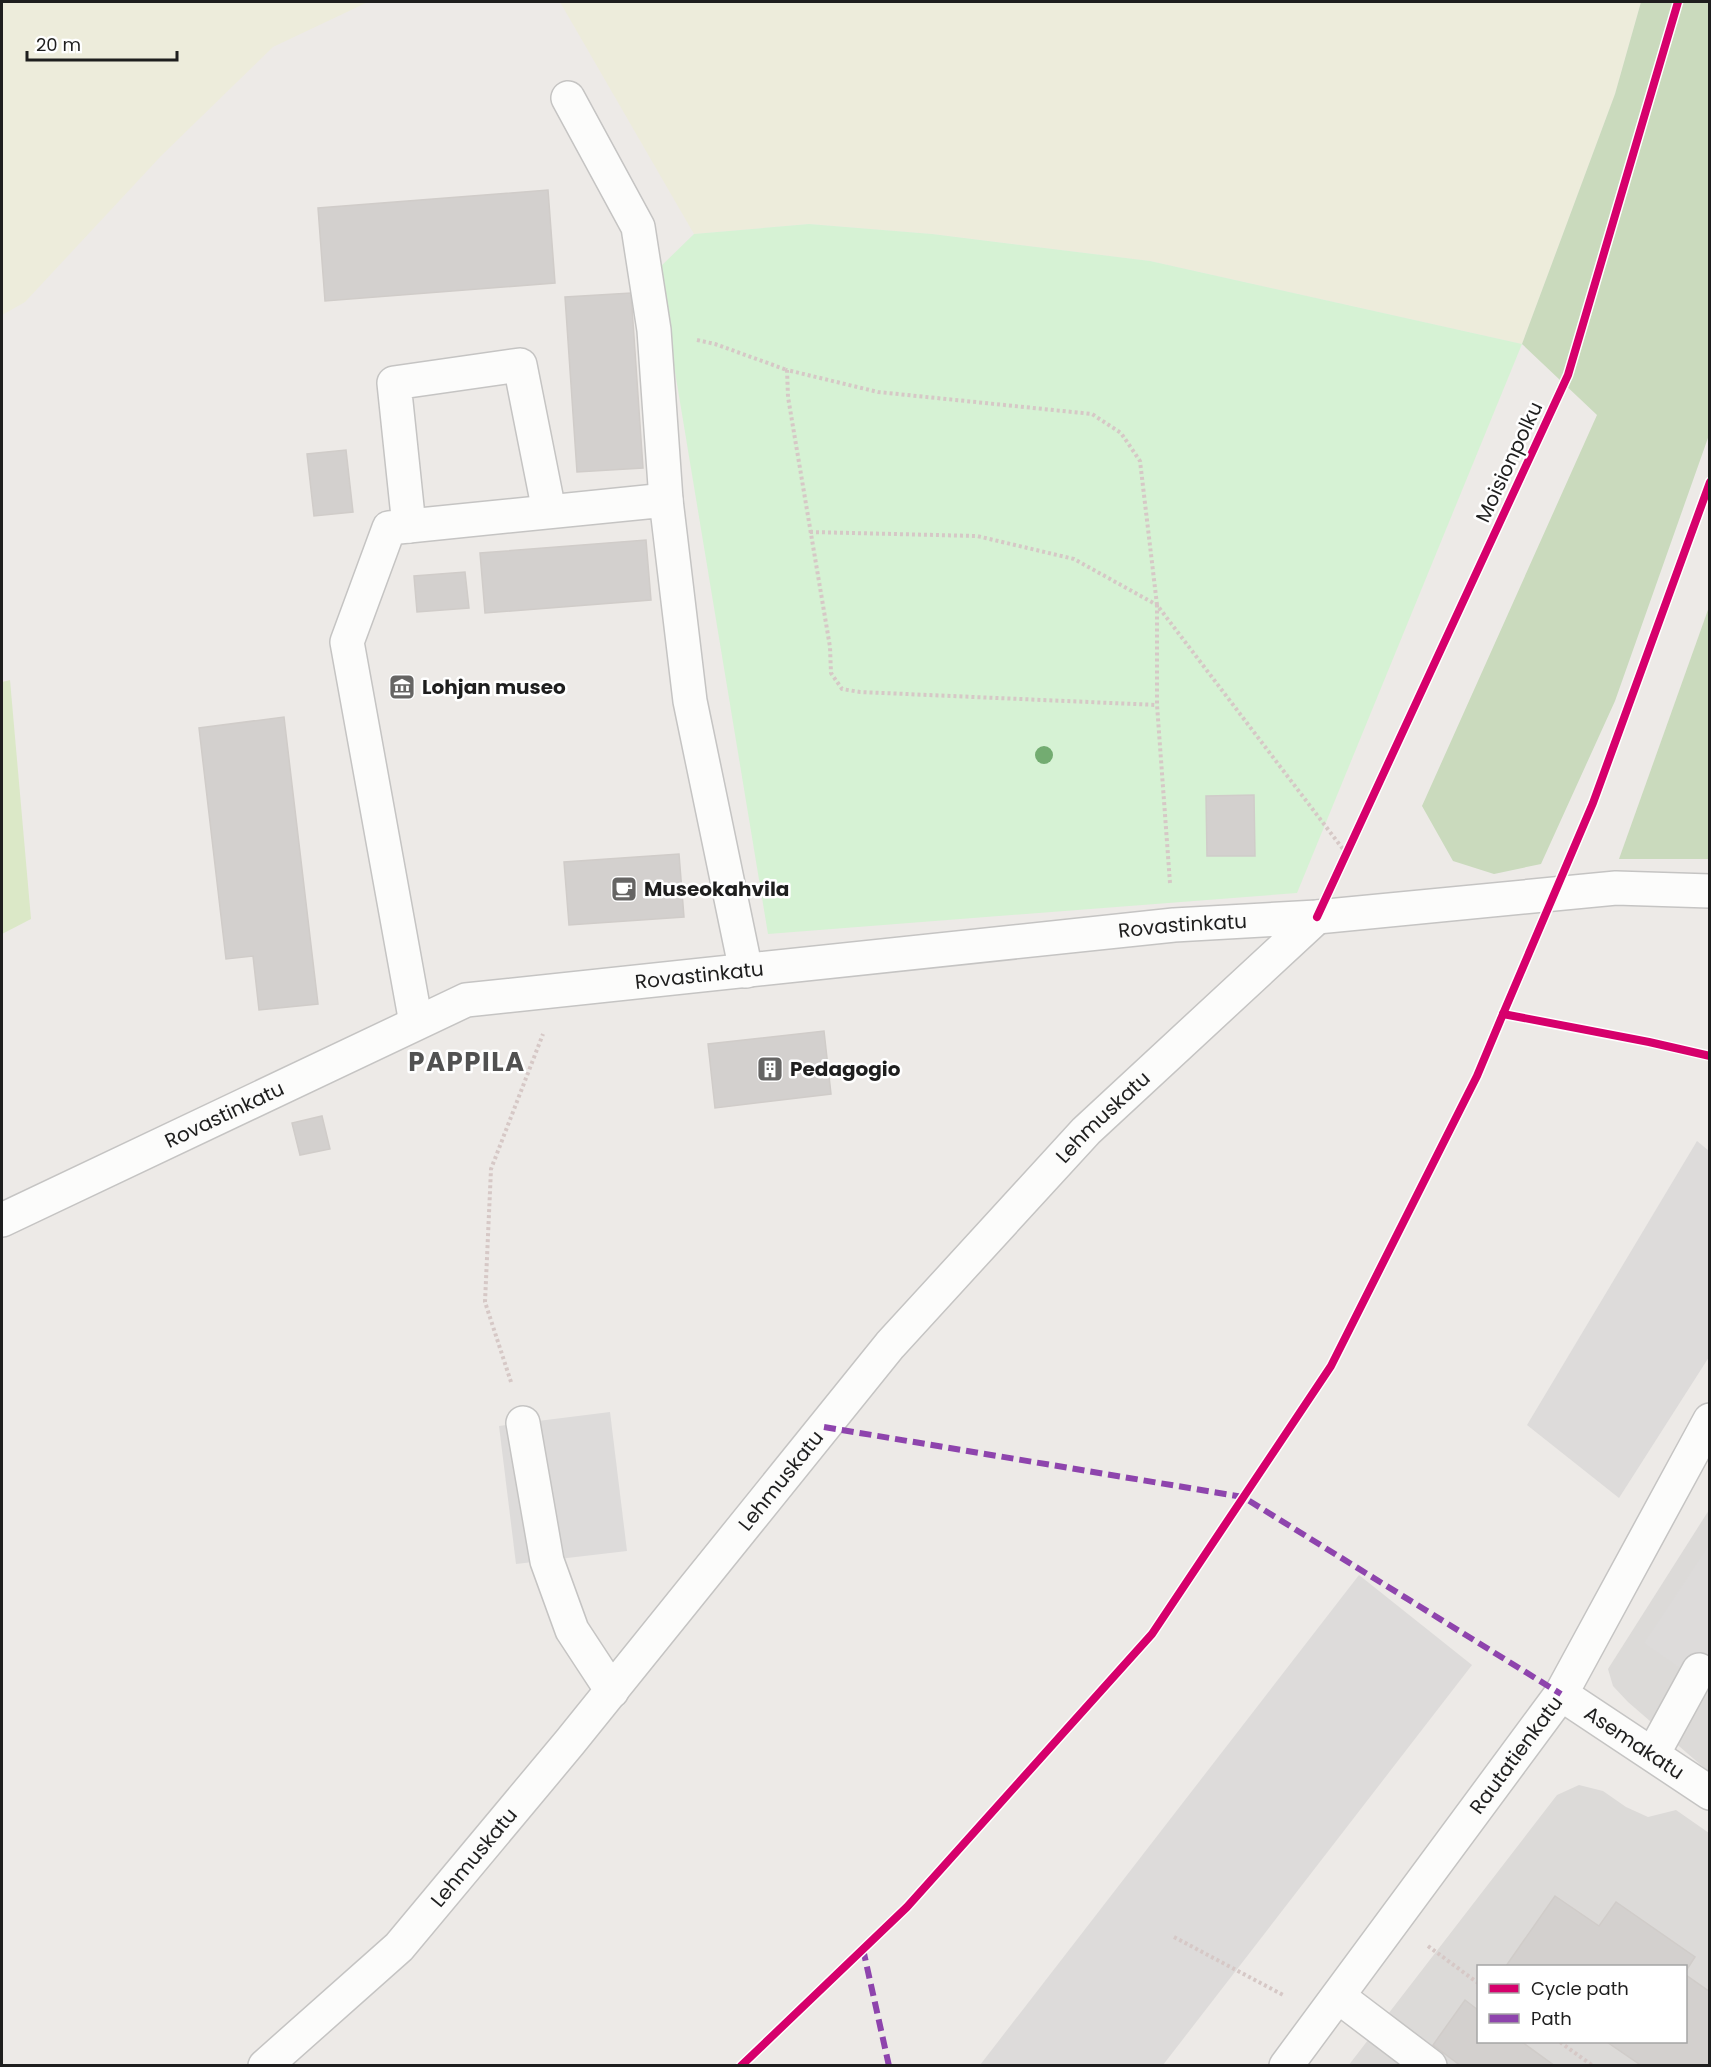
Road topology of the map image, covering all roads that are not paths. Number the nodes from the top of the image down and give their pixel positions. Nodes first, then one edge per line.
1 (568, 98) dead end
2 (666, 500) junction
3 (549, 512) junction
4 (409, 526) junction
5 (1710, 891) edge
6 (1317, 916) junction
7 (746, 971) junction
8 (416, 1023) junction
9 (2, 1220) edge
10 (1710, 1420) edge
11 (523, 1423) road end
12 (1699, 1670) dead end
13 (612, 1691) junction
14 (1561, 1694) junction
15 (1653, 1754) junction
16 (1710, 1793) edge
17 (1332, 2007) junction
18 (265, 2066) edge
19 (1286, 2066) edge
20 (1430, 2066) edge

1 - 2 street
2 - 3 street
2 - 7 street
3 - 4 street
3 - 4 street
4 - 8 street
5 - 6 street, Rovastinkatu
6 - 7 street, Rovastinkatu
6 - 13 street, Lehmuskatu
7 - 8 street, Rovastinkatu
8 - 9 street, Rovastinkatu
10 - 14 street, Rautatienkatu
11 - 13 street
12 - 15 street
13 - 18 street, Lehmuskatu
14 - 15 street, Asemakatu
14 - 17 street, Rautatienkatu
15 - 16 street, Asemakatu
17 - 19 street, Rautatienkatu
17 - 20 street

